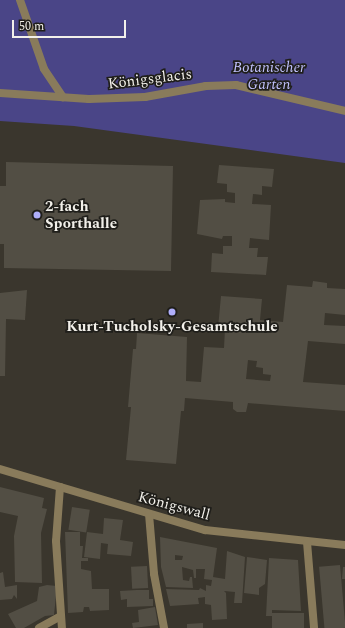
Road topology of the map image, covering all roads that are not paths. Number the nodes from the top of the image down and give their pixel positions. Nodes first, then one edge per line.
1 (20, 0) edge
2 (0, 92) edge
3 (63, 97) junction
4 (345, 111) edge
5 (0, 469) edge
6 (60, 487) junction
7 (148, 514) junction
8 (307, 542) junction
9 (345, 545) edge
10 (61, 616) junction
11 (39, 628) edge
12 (62, 628) edge
13 (164, 628) edge
14 (314, 628) edge

1 - 3 street
2 - 3 street, Königsglacis
3 - 4 street, Königsglacis
5 - 6 street, Königswall
6 - 7 street, Königswall
6 - 10 street
7 - 8 street, Königswall
7 - 13 street
8 - 9 street, Königswall
8 - 14 street
10 - 11 street
10 - 12 street

